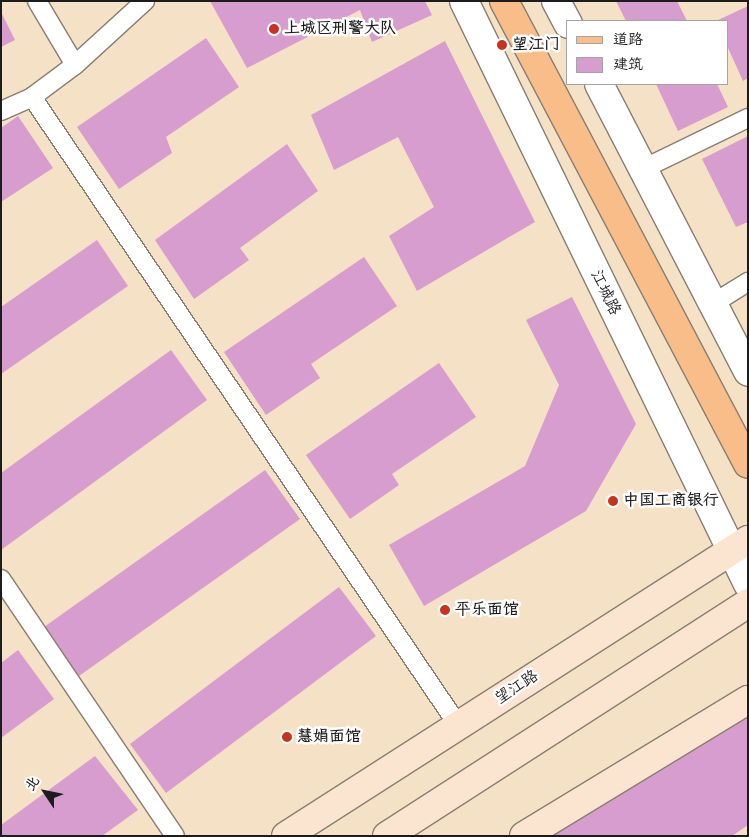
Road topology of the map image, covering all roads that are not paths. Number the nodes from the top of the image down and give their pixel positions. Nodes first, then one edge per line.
1 (37, 1) edge
2 (146, 1) edge
3 (464, 1) edge
4 (504, 1) edge
5 (556, 1) edge
6 (566, 20) edge
7 (75, 65) junction
8 (600, 85) edge
9 (32, 97) junction
10 (1, 112) edge
11 (748, 118) edge
12 (643, 169) junction
13 (748, 282) edge
14 (714, 303) junction
15 (748, 372) edge
16 (748, 464) edge
17 (739, 546) edge
18 (1, 580) edge
19 (748, 584) edge
20 (748, 603) edge
21 (748, 700) edge
22 (458, 725) junction
23 (175, 836) edge
24 (286, 836) edge
25 (388, 836) edge
26 (524, 836) edge

1 - 7 lane
2 - 7 lane
3 - 17 street, 江城路
4 - 16 main road
5 - 6 street
7 - 9 lane
8 - 12 street
9 - 10 lane
9 - 22 lane
11 - 12 lane
12 - 14 street
13 - 14 lane
14 - 15 street
17 - 19 street, 江城路
17 - 22 street, 望江路
18 - 23 lane
20 - 25 street
21 - 26 street
22 - 24 street, 望江路

